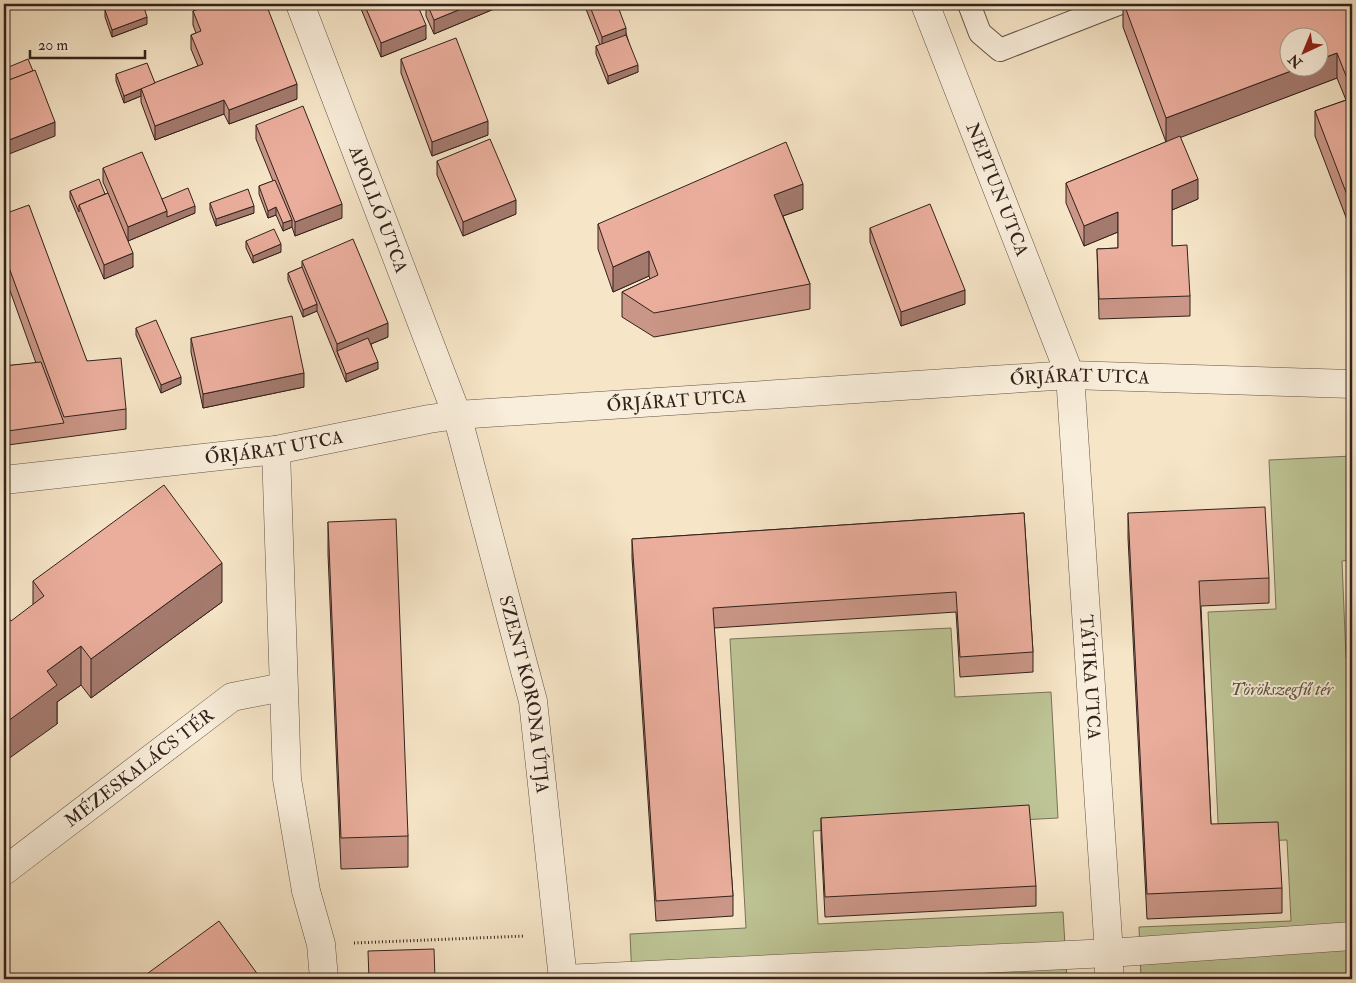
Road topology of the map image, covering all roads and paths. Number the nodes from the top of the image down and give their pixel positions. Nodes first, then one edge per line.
1 (300, 4) edge
2 (925, 4) edge
3 (969, 4) edge
4 (1118, 4) edge
5 (1070, 374) junction
6 (1352, 384) edge
7 (457, 415) junction
8 (276, 450) junction
9 (4, 480) edge
10 (283, 687) junction
11 (4, 871) edge
12 (559, 935) junction
13 (1352, 936) edge
14 (321, 944) junction
15 (1109, 966) edge
16 (324, 979) edge
17 (563, 979) edge

1 - 7 street, APOLLÓ UTCA
2 - 5 street, NEPTUN UTCA
3 - 4 lane
5 - 6 street, ŐRJÁRAT UTCA
5 - 7 street, ŐRJÁRAT UTCA
5 - 15 street, TÁTIKA UTCA
7 - 8 street, ŐRJÁRAT UTCA
7 - 12 street, SZENT KORONA ÚTJA
8 - 9 street, ŐRJÁRAT UTCA
8 - 10 street
10 - 11 street, MÉZESKALÁCS TÉR
10 - 14 street
12 - 14 path
12 - 17 street, SZENT KORONA ÚTJA
13 - 15 street
14 - 16 street
15 - 17 street

